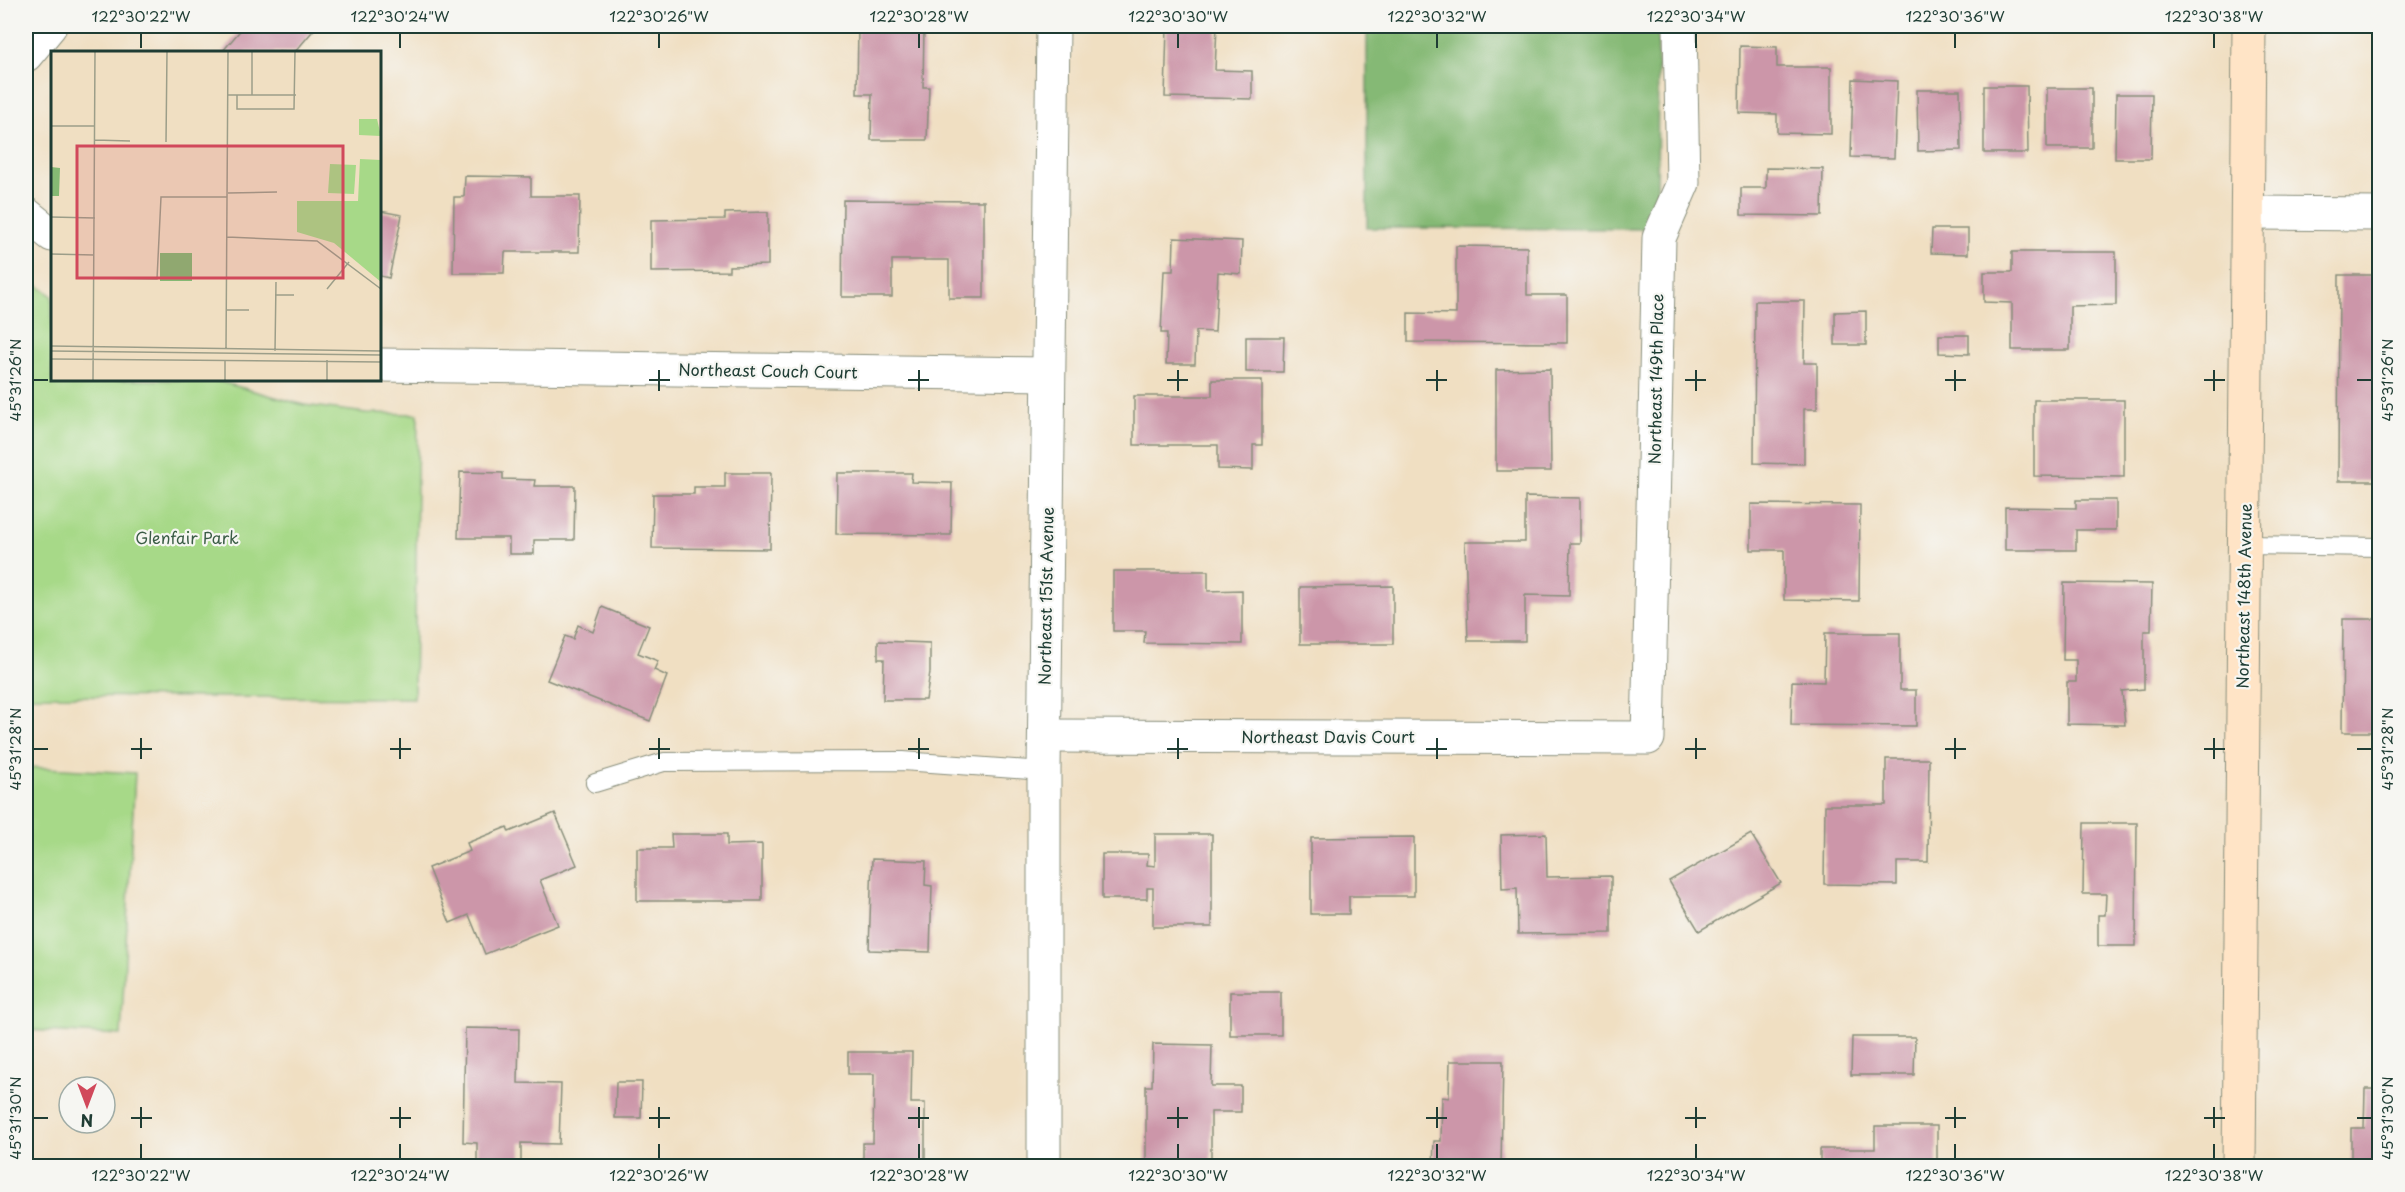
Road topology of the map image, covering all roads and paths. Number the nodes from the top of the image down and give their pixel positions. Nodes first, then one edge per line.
1 (50, 26) edge
2 (1053, 26) edge
3 (1680, 26) edge
4 (2249, 26) edge
5 (26, 56) edge
6 (2248, 213) junction
7 (26, 214) edge
8 (2379, 214) edge
9 (51, 234) edge
10 (381, 365) edge
11 (1048, 374) junction
12 (2245, 545) junction
13 (2379, 547) edge
14 (1045, 736) junction
15 (1648, 738) joint
16 (1044, 771) junction
17 (595, 783) dead end
18 (1044, 1167) edge
19 (2240, 1167) edge

1 - 5 street
2 - 11 street, Northeast 151st Avenue
3 - 15 street, Northeast 149th Place
4 - 6 main road, Northeast 148th Avenue
6 - 8 street
6 - 12 main road, Northeast 148th Avenue
7 - 9 street
10 - 11 street, Northeast Couch Court
11 - 14 street, Northeast 151st Avenue
12 - 13 lane
12 - 19 main road, Northeast 148th Avenue
14 - 15 street, Northeast Davis Court
14 - 16 street, Northeast 151st Avenue
16 - 17 lane
16 - 18 street, Northeast 151st Avenue

